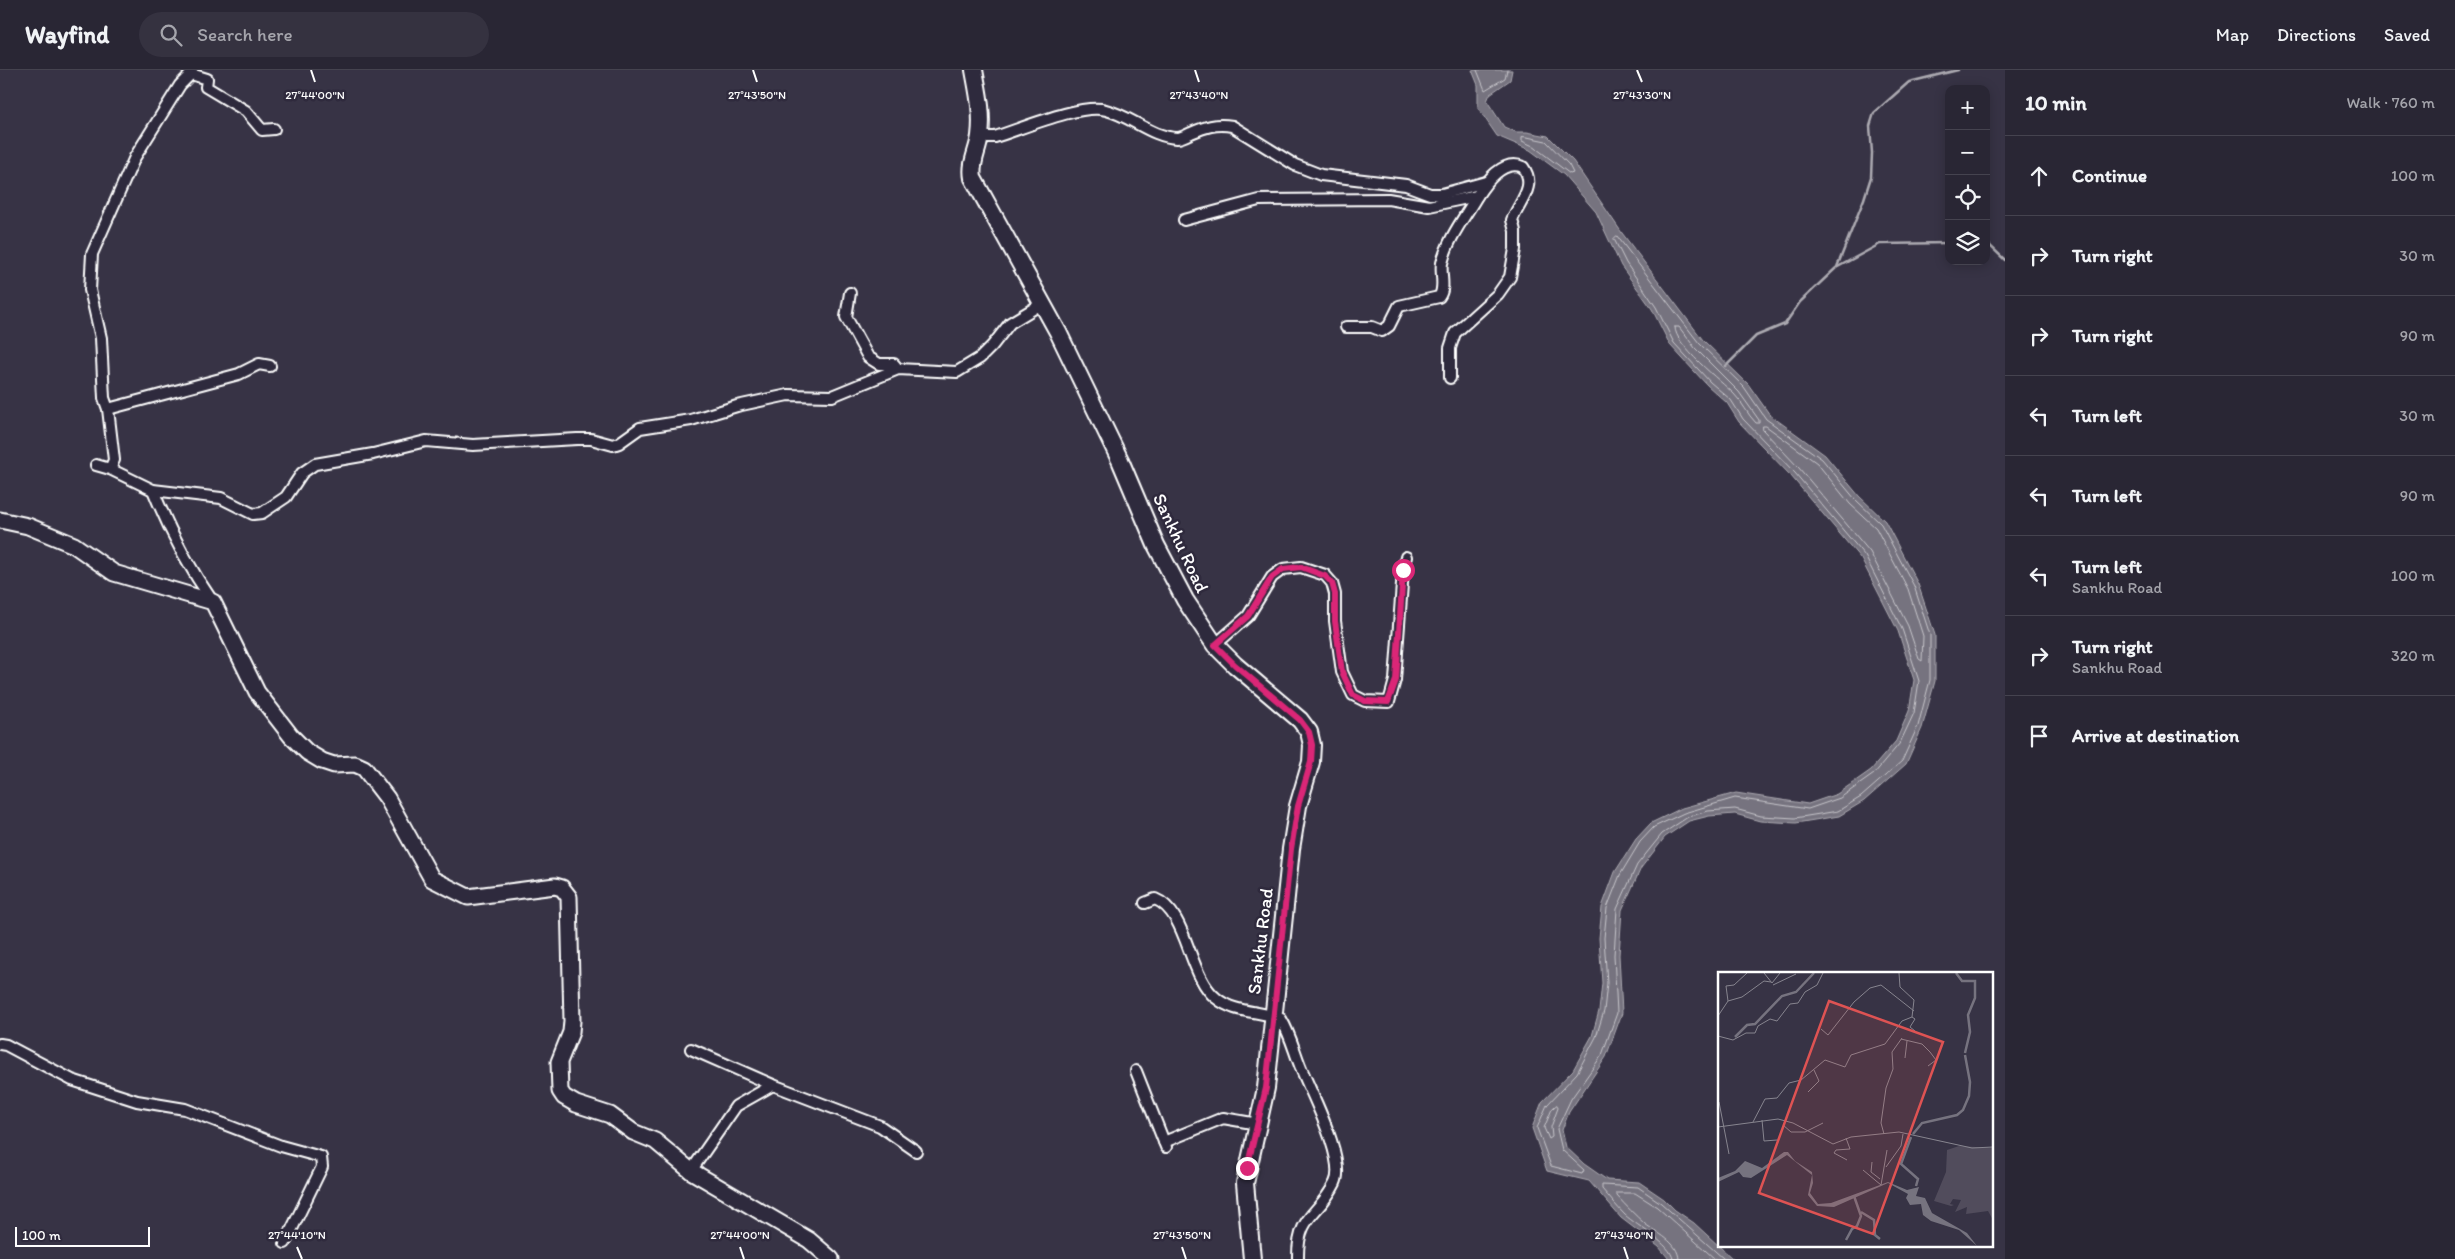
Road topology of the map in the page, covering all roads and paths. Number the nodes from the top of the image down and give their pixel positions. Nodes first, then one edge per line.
1 (974, 70) edge
2 (274, 129) dead end
3 (980, 137) junction
4 (1486, 182) junction
5 (1477, 196) junction
6 (1184, 220) dead end
7 (850, 293) dead end
8 (1042, 304) junction
9 (1346, 327) dead end
10 (270, 366) dead end
11 (898, 369) junction
12 (1450, 378) dead end
13 (108, 409) junction
14 (96, 465) dead end
15 (110, 469) junction
16 (153, 490) junction
17 (0, 520) edge
18 (1406, 557) dead end
19 (213, 602) junction
20 (1215, 645) junction
21 (1145, 903) dead end
22 (1272, 1015) junction
23 (0, 1044) edge
24 (692, 1049) dead end
25 (1136, 1071) dead end
26 (773, 1085) junction
27 (1258, 1124) junction
28 (916, 1151) dead end
29 (691, 1171) junction
30 (285, 1243) dead end
31 (831, 1259) edge
32 (1252, 1259) edge
33 (1298, 1259) edge

1 - 3 main road, Sankhu Road
2 - 13 street
3 - 4 street
3 - 8 main road, Sankhu Road
4 - 5 street
4 - 12 street
5 - 6 street
5 - 9 street
7 - 11 street
8 - 11 street
8 - 20 main road, Sankhu Road
10 - 13 street
11 - 16 street
13 - 15 street
14 - 15 street
15 - 16 street
16 - 19 street
17 - 19 street
18 - 20 street
19 - 29 street
20 - 22 main road, Sankhu Road
21 - 22 street
22 - 27 main road, Sankhu Road
22 - 33 street
23 - 30 street
24 - 26 street
25 - 27 street
26 - 28 street
26 - 29 street
27 - 32 main road, Sankhu Road
29 - 31 street

